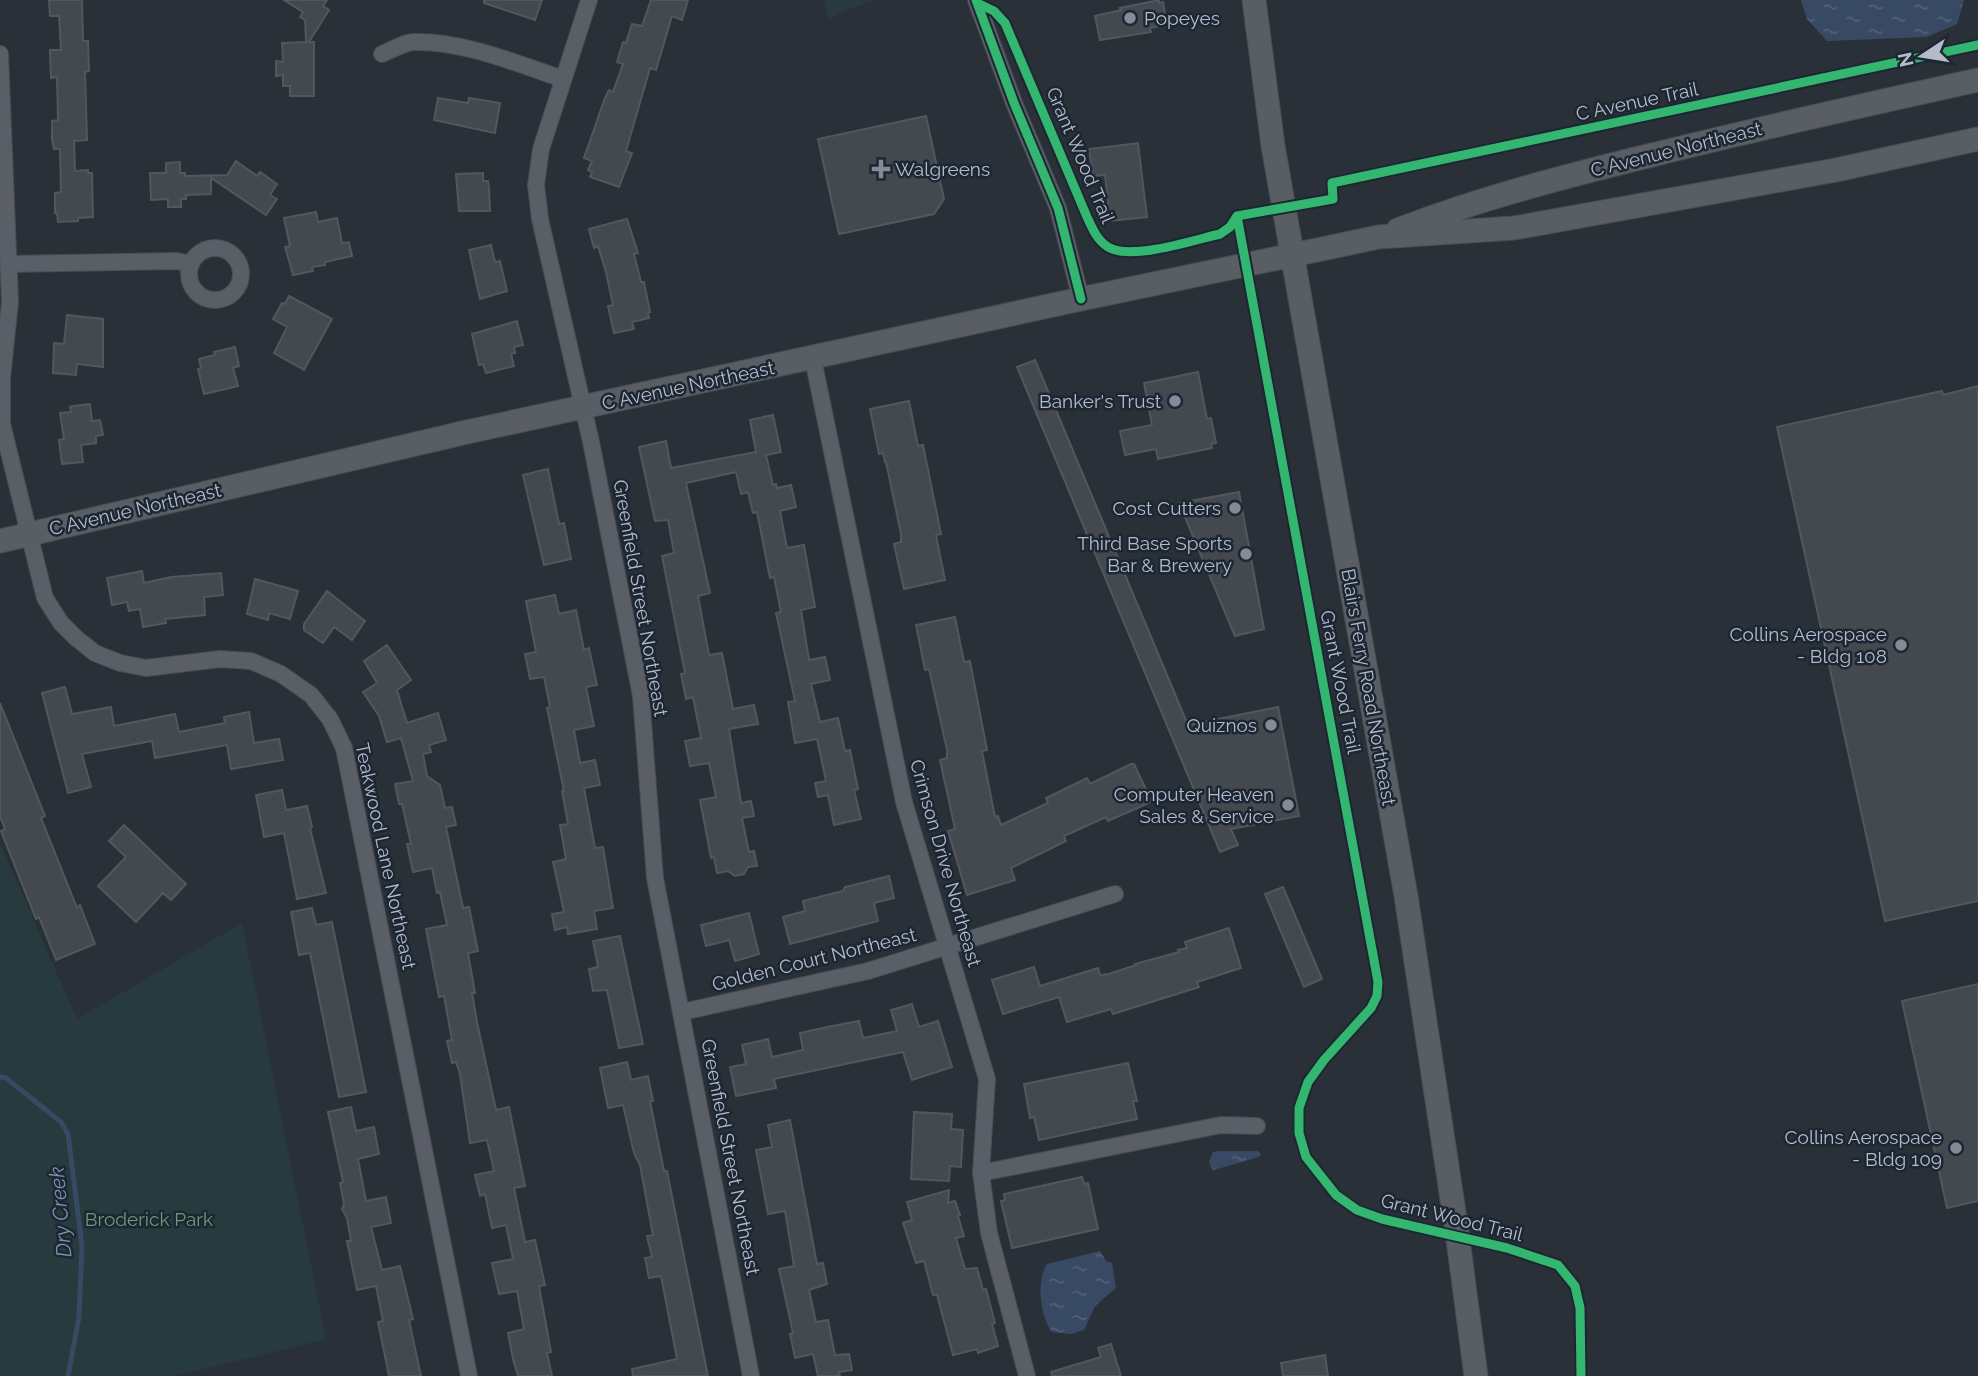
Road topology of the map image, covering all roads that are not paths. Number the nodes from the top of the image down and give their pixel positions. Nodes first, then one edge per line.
1 (589, 0) edge
2 (1254, 0) edge
3 (977, 2) edge
4 (0, 54) edge
5 (382, 54) dead end
6 (563, 79) junction
7 (1978, 79) edge
8 (1978, 139) edge
9 (1378, 237) junction
10 (1293, 255) junction
11 (8, 264) junction
12 (190, 264) dead end
13 (1081, 299) junction
14 (813, 359) junction
15 (584, 407) junction
16 (29, 534) junction
17 (0, 541) edge
18 (1115, 894) dead end
19 (947, 946) junction
20 (682, 1012) junction
21 (1257, 1126) dead end
22 (981, 1173) junction
23 (470, 1376) edge
24 (751, 1376) edge
25 (1027, 1376) edge
26 (1476, 1376) edge

1 - 6 street, Greenfield Street Northeast
2 - 10 main road, Blairs Ferry Road Northeast
3 - 13 street
4 - 11 street, Teakwood Lane Northeast
5 - 6 street
6 - 15 street, Greenfield Street Northeast
7 - 9 main road, C Avenue Northeast
8 - 9 main road, C Avenue Northeast
9 - 10 main road, C Avenue Northeast
10 - 13 main road, C Avenue Northeast
10 - 26 main road, Blairs Ferry Road Northeast
11 - 12 street
11 - 16 street, Teakwood Lane Northeast
13 - 14 main road, C Avenue Northeast
14 - 15 main road, C Avenue Northeast
14 - 19 street, Crimson Drive Northeast
15 - 16 main road, C Avenue Northeast
15 - 20 street, Greenfield Street Northeast
16 - 17 main road, C Avenue Northeast
16 - 23 street, Teakwood Lane Northeast
18 - 19 street, Golden Court Northeast
19 - 20 street, Golden Court Northeast
19 - 22 street, Crimson Drive Northeast
20 - 24 street, Greenfield Street Northeast
21 - 22 street
22 - 25 street, Crimson Drive Northeast

